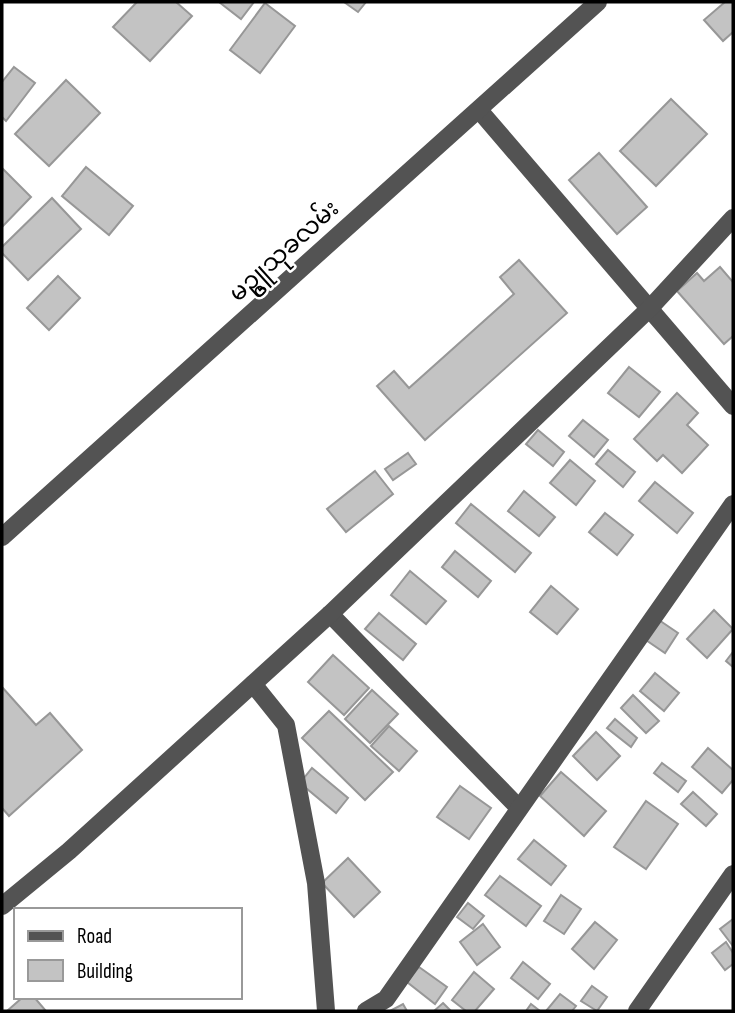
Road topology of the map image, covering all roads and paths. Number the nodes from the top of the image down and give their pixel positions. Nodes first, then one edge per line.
1 (598, 2) edge
2 (479, 110) junction
3 (733, 218) edge
4 (650, 308) junction
5 (733, 406) edge
6 (733, 504) edge
7 (2, 537) edge
8 (330, 614) junction
9 (253, 684) junction
10 (519, 808) junction
11 (733, 874) edge
12 (2, 906) edge
13 (326, 1011) edge
14 (366, 1011) edge
15 (637, 1011) edge

1 - 2 street, မဥ္ဇူသုခလမ်း
2 - 4 street
2 - 7 street, မဥ္ဇူသုခလမ်း
3 - 4 street
4 - 5 street
4 - 8 street
6 - 10 street
8 - 9 street
8 - 10 street
9 - 12 street
9 - 13 street
10 - 14 street
11 - 15 street

